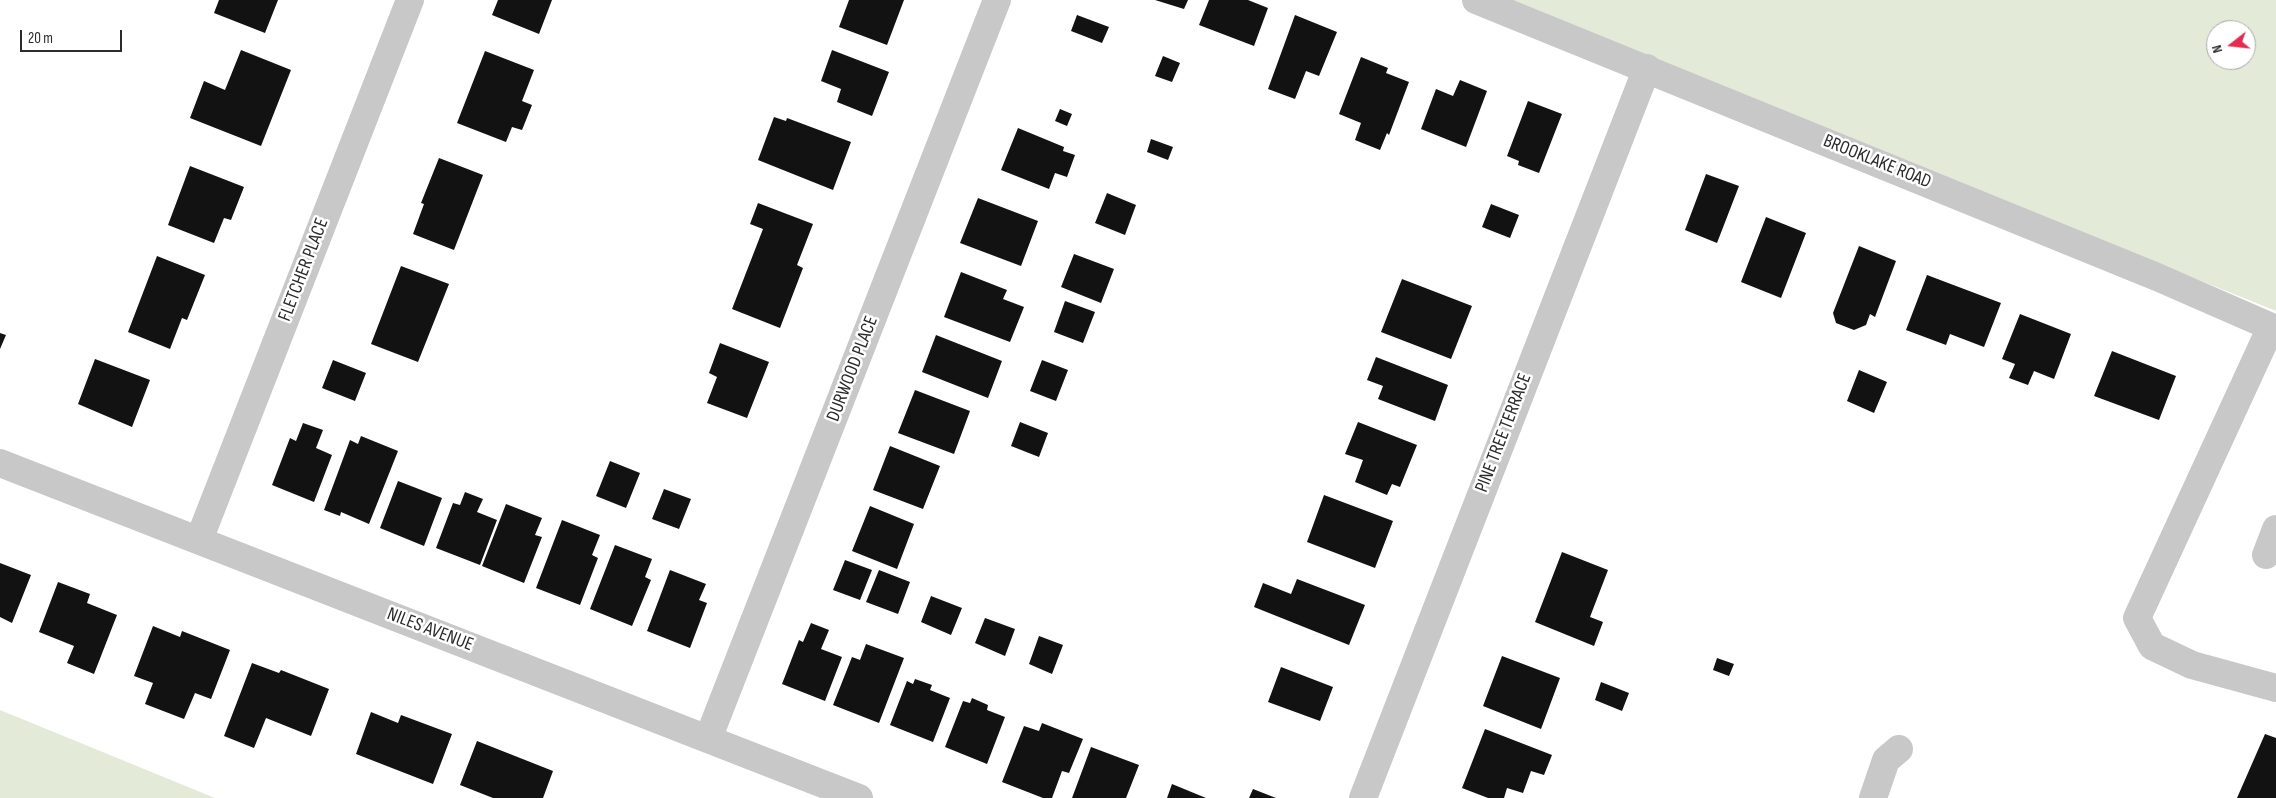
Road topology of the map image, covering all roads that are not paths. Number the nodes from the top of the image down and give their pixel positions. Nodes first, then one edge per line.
1 (410, 0) edge
2 (997, 0) edge
3 (1476, 0) edge
4 (1646, 68) junction
5 (2273, 328) edge
6 (0, 463) edge
7 (2276, 528) edge
8 (199, 540) junction
9 (2266, 556) dead end
10 (2276, 688) edge
11 (708, 739) junction
12 (1899, 749) dead end
13 (859, 798) edge
14 (1363, 798) edge
15 (1873, 798) edge

1 - 8 street, FLETCHER PLACE
2 - 11 street, DURWOOD PLACE
3 - 4 street, BROOKLAKE ROAD
4 - 5 street, BROOKLAKE ROAD
4 - 14 street, PINE TREE TERRACE
5 - 10 street
6 - 8 street, NILES AVENUE
7 - 9 street
8 - 11 street, NILES AVENUE
11 - 13 street, NILES AVENUE
12 - 15 street

